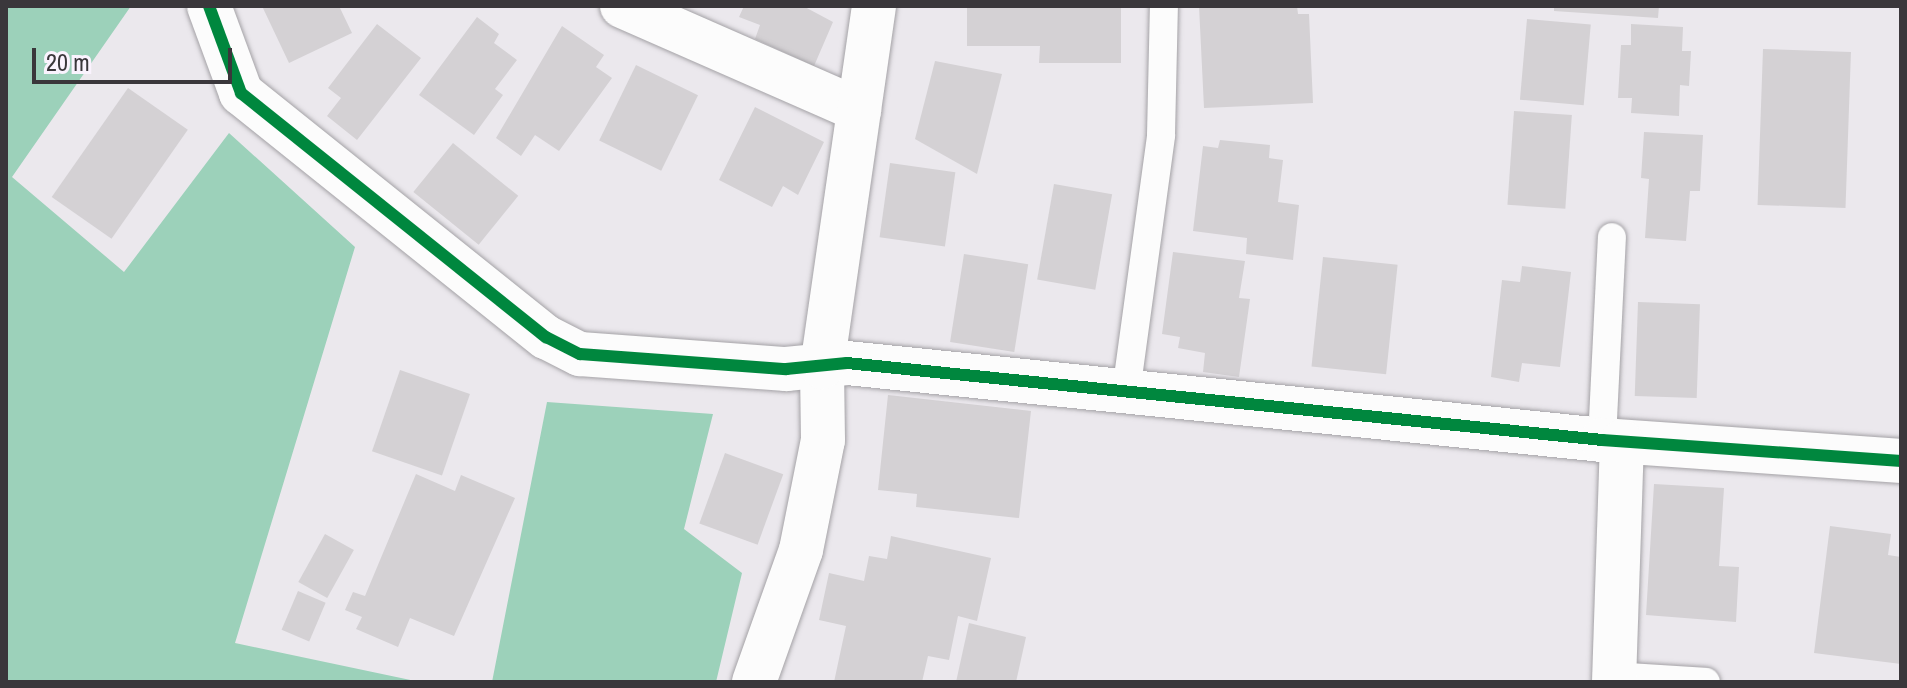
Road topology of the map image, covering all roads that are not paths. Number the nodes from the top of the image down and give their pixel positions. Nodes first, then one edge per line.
1 (209, 6) edge
2 (622, 6) edge
3 (874, 6) edge
4 (1164, 6) edge
5 (859, 110) junction
6 (1612, 237) dead end
7 (822, 367) junction
8 (1126, 392) junction
9 (1612, 441) junction
10 (1901, 461) edge
11 (1614, 679) edge
12 (754, 682) edge
13 (1706, 682) edge

1 - 7 street
2 - 5 street
3 - 5 street
4 - 8 lane
5 - 7 street
6 - 9 lane
7 - 8 street
7 - 12 street
8 - 9 street
9 - 10 street
9 - 11 street
11 - 13 lane

